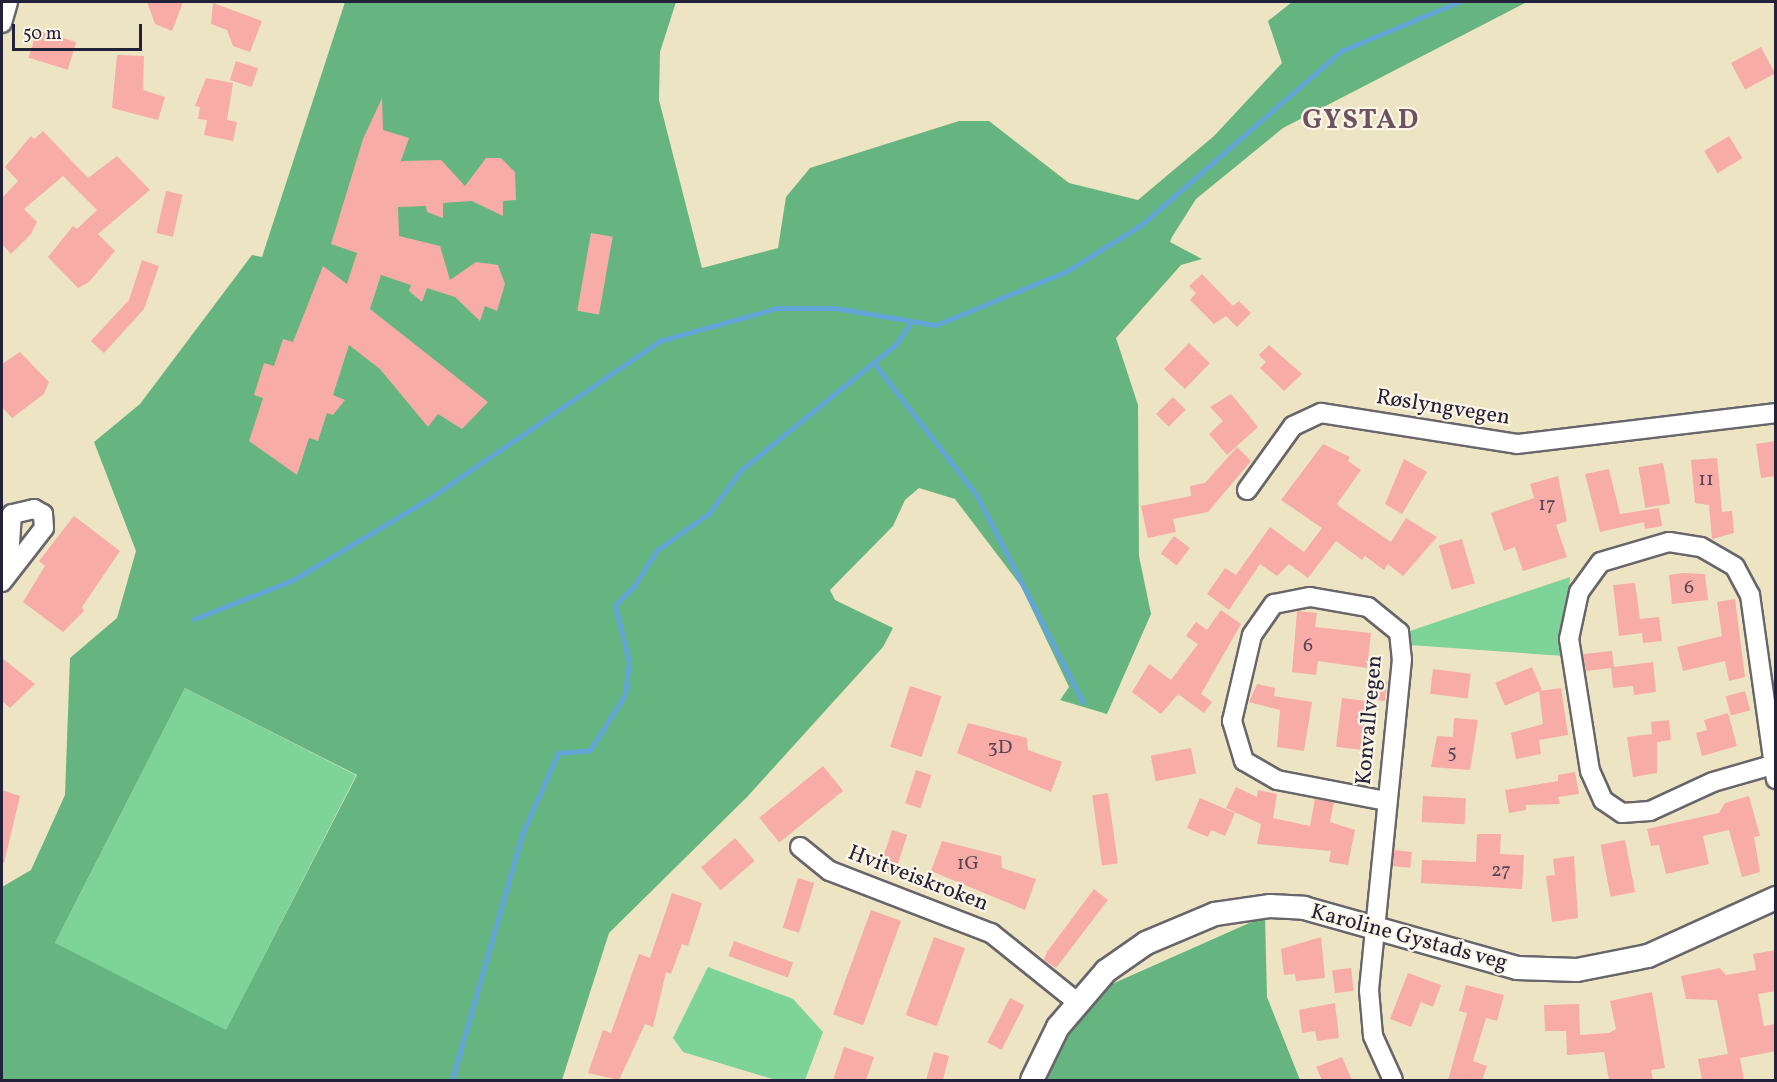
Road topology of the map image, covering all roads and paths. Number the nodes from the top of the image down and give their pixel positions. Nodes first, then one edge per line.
1 (8, 2) edge
2 (2, 23) edge
3 (1776, 412) edge
4 (1247, 490) dead end
5 (1774, 772) edge
6 (1386, 801) junction
7 (800, 847) dead end
8 (1776, 898) edge
9 (1374, 926) junction
10 (1076, 1001) junction
11 (1032, 1080) edge
12 (1393, 1080) edge

1 - 2 street
3 - 4 street, Røslyngvegen
5 - 5 street
6 - 6 street, Konvallvegen
6 - 9 street, Konvallvegen
7 - 10 street, Hvitveiskroken
8 - 9 street, Karoline Gystads veg
9 - 10 street, Karoline Gystads veg
9 - 12 street, Konvallvegen
10 - 11 street, Karoline Gystads veg

